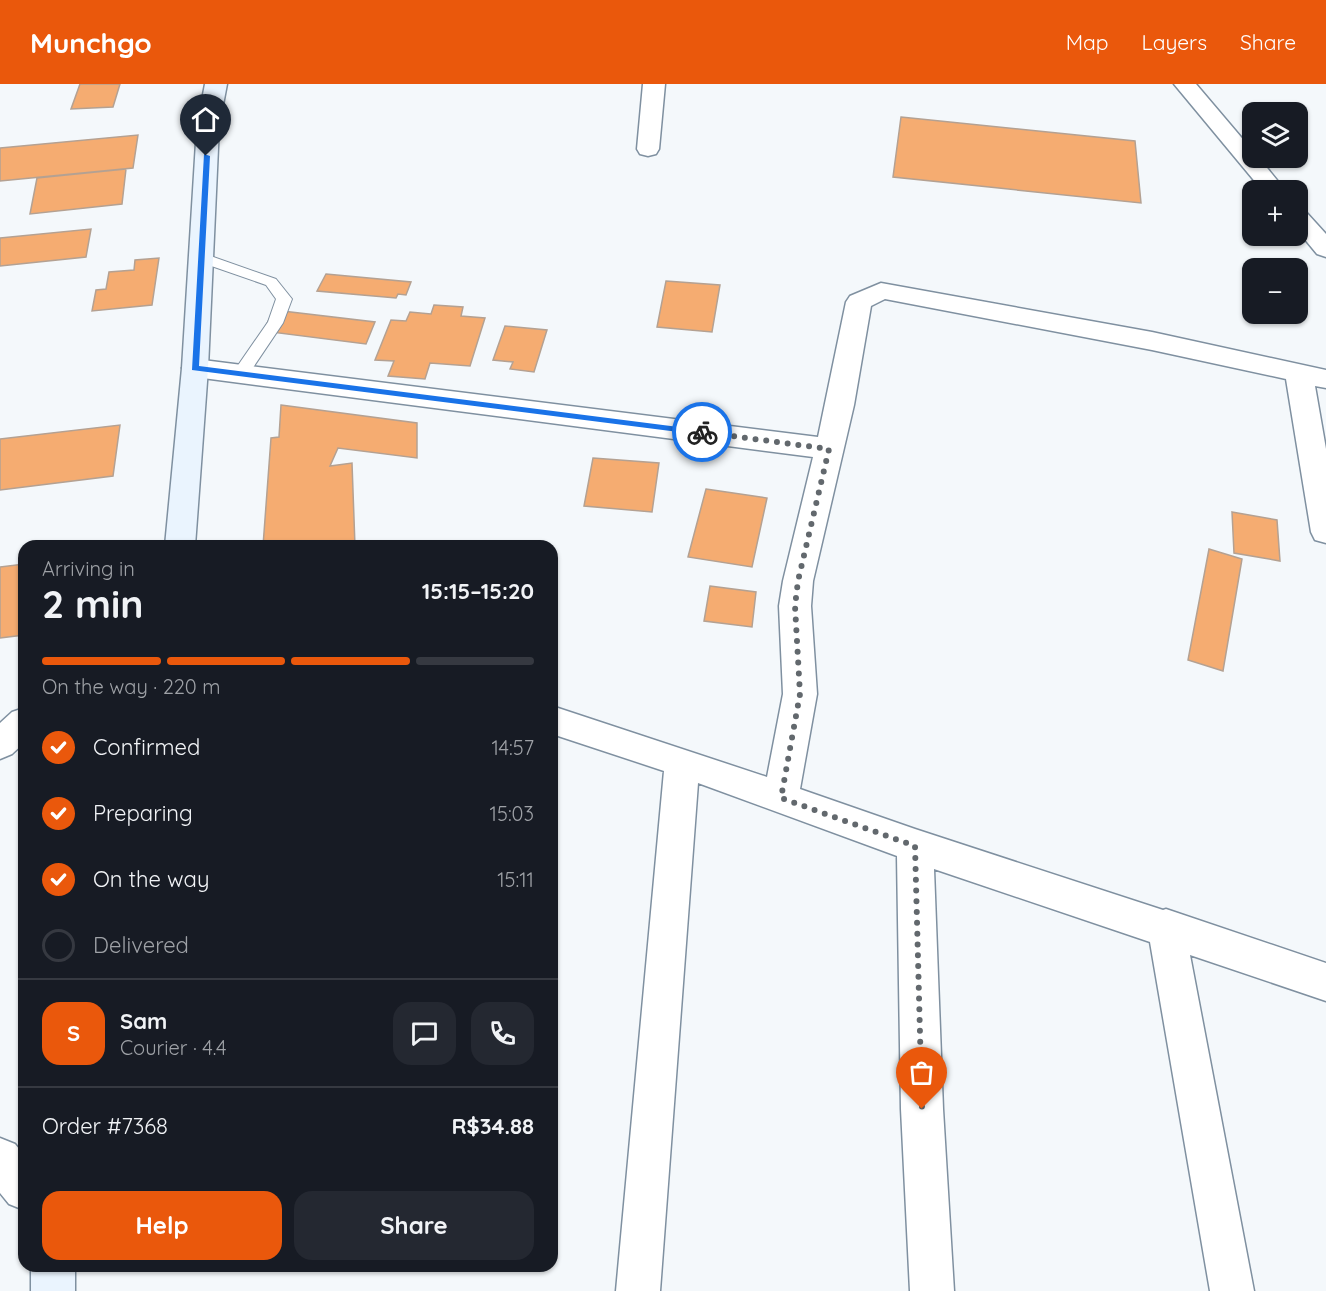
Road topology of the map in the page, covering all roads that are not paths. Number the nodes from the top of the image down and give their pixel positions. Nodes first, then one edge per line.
1 (193, 84) edge
2 (216, 84) edge
3 (654, 84) edge
4 (1185, 84) edge
5 (208, 126) junction
6 (648, 149) dead end
7 (1266, 180) edge
8 (1308, 228) edge
9 (1326, 249) edge
10 (202, 258) junction
11 (195, 368) junction
12 (240, 374) junction
13 (1312, 376) edge
14 (829, 449) junction
15 (1326, 532) edge
16 (181, 540) edge
17 (558, 722) edge
18 (18, 728) edge
19 (0, 744) edge
20 (682, 762) junction
21 (781, 798) junction
22 (915, 846) junction
23 (1166, 927) junction
24 (1326, 982) edge
25 (0, 1159) edge
26 (18, 1182) edge
27 (53, 1272) edge
28 (53, 1291) edge
29 (638, 1291) edge
30 (932, 1291) edge
31 (1232, 1291) edge

1 - 5 main road
2 - 5 main road
3 - 6 street
4 - 7 street
5 - 10 main road
8 - 9 street
10 - 11 main road
10 - 12 lane
11 - 12 street
11 - 16 main road
12 - 14 street
13 - 14 street
13 - 15 street
14 - 21 street
17 - 20 street
18 - 19 street
20 - 21 street
20 - 29 street
21 - 22 street
22 - 23 street
22 - 30 street
23 - 24 street
23 - 31 street
25 - 26 street
27 - 28 main road

